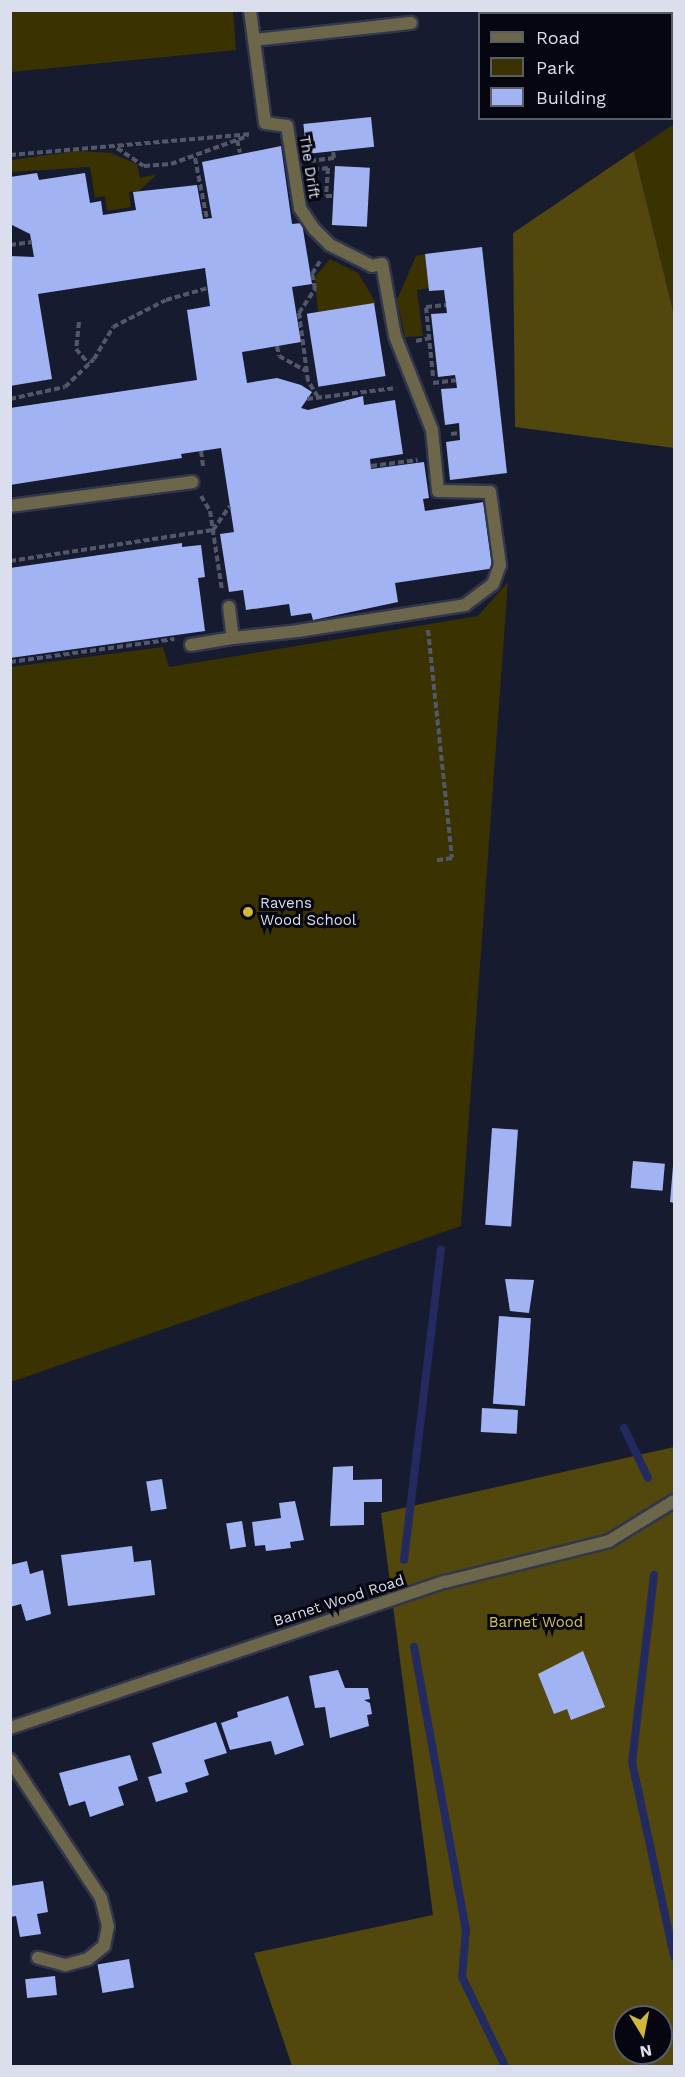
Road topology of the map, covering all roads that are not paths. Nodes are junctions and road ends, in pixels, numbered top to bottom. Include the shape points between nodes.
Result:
1 (250, 10) edge
2 (411, 23) dead end
3 (254, 40) junction
4 (192, 482) road end
5 (10, 506) edge
6 (229, 608) road end
7 (233, 638) junction
8 (191, 645) road end
9 (675, 1502) edge
10 (10, 1728) edge
11 (10, 1760) edge
12 (38, 1958) dead end

1 - 3 street, The Drift
2 - 3 street
3 - 7 street, The Drift via 265,123 287,126 300,208 330,245 372,266 382,264 395,336 432,430 438,491 490,492 500,565 483,594 465,604
4 - 5 street
6 - 7 street
7 - 8 street
9 - 10 street, Barnet Wood Road via 609,1541 434,1586
11 - 12 street via 101,1898 108,1926 104,1946 88,1959 65,1965

